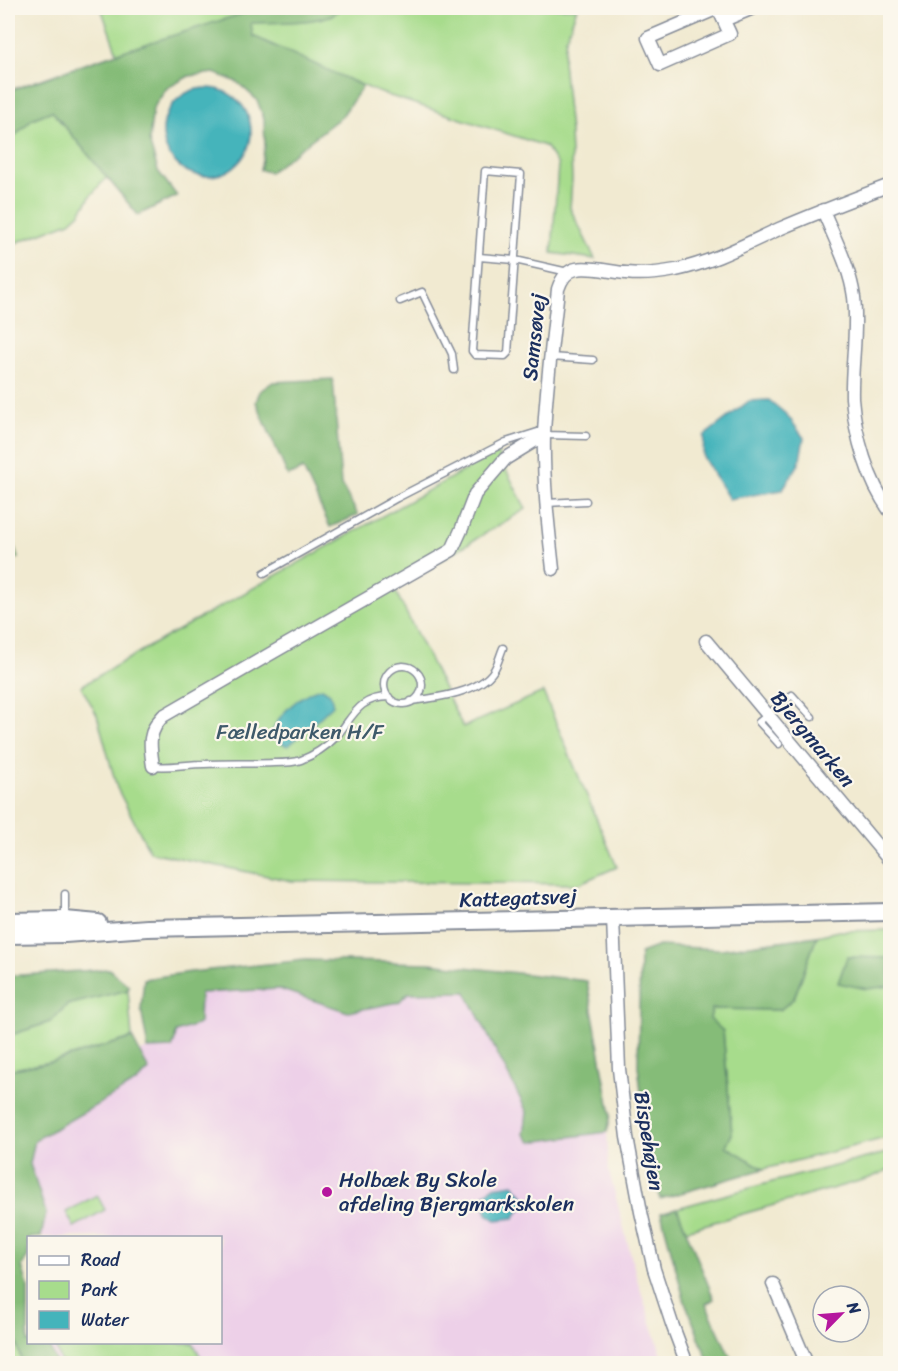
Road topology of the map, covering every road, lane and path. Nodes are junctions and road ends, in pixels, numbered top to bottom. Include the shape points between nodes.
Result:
1 (753, 8) edge
2 (723, 20) junction
3 (891, 185) edge
4 (823, 210) junction
5 (479, 256) junction
6 (515, 260) junction
7 (569, 272) junction
8 (400, 301) dead end
9 (550, 357) junction
10 (593, 360) dead end
11 (454, 370) dead end
12 (545, 433) junction
13 (586, 436) dead end
14 (586, 501) dead end
15 (546, 503) junction
16 (891, 511) edge
17 (553, 569) dead end
18 (264, 573) dead end
19 (706, 641) dead end
20 (503, 648) dead end
21 (389, 697) junction
22 (411, 702) junction
23 (768, 715) junction
24 (812, 717) dead end
25 (779, 744) dead end
26 (153, 766) joint
27 (891, 861) edge
28 (65, 894) dead end
29 (891, 912) edge
30 (613, 918) junction
31 (8, 921) edge
32 (65, 927) junction
33 (8, 935) edge
34 (773, 1284) dead end
35 (687, 1364) edge
36 (807, 1364) edge

1 - 2 street
2 - 2 street via 718,8 648,39 660,65 730,34
3 - 4 street, Samsøvej
4 - 7 street, Samsøvej via 709,261 676,270 629,274 585,268
4 - 16 street via 852,288 852,398 858,434 868,472
5 - 6 lane
5 - 6 lane via 485,171 521,174
5 - 6 lane via 472,351 475,356 508,353
6 - 7 lane
7 - 9 street, Samsøvej via 558,289
8 - 11 lane via 422,292 452,354
9 - 10 lane
9 - 12 street, Samsøvej
12 - 13 lane
12 - 15 street, Samsøvej
12 - 18 lane via 506,442
12 - 26 street via 505,459 475,494 452,550 163,716 151,736
14 - 15 lane
15 - 17 street, Samsøvej
19 - 23 street, Bjergmarken
20 - 22 lane via 494,669 480,682 452,695
21 - 22 lane via 399,703
21 - 22 lane via 384,685 388,673 405,666 416,672 421,682 419,694
21 - 26 lane via 373,699 357,708 328,744 300,760
23 - 24 lane via 792,695
23 - 25 lane via 759,722
23 - 27 street, Bjergmarken
28 - 32 lane
29 - 30 street, Kattegatsvej
30 - 32 street, Kattegatsvej
30 - 35 street, Bispehøjen via 619,1069 627,1137 654,1269
31 - 32 street, Kattegatsvej
32 - 33 street, Kattegatsvej
34 - 36 street

